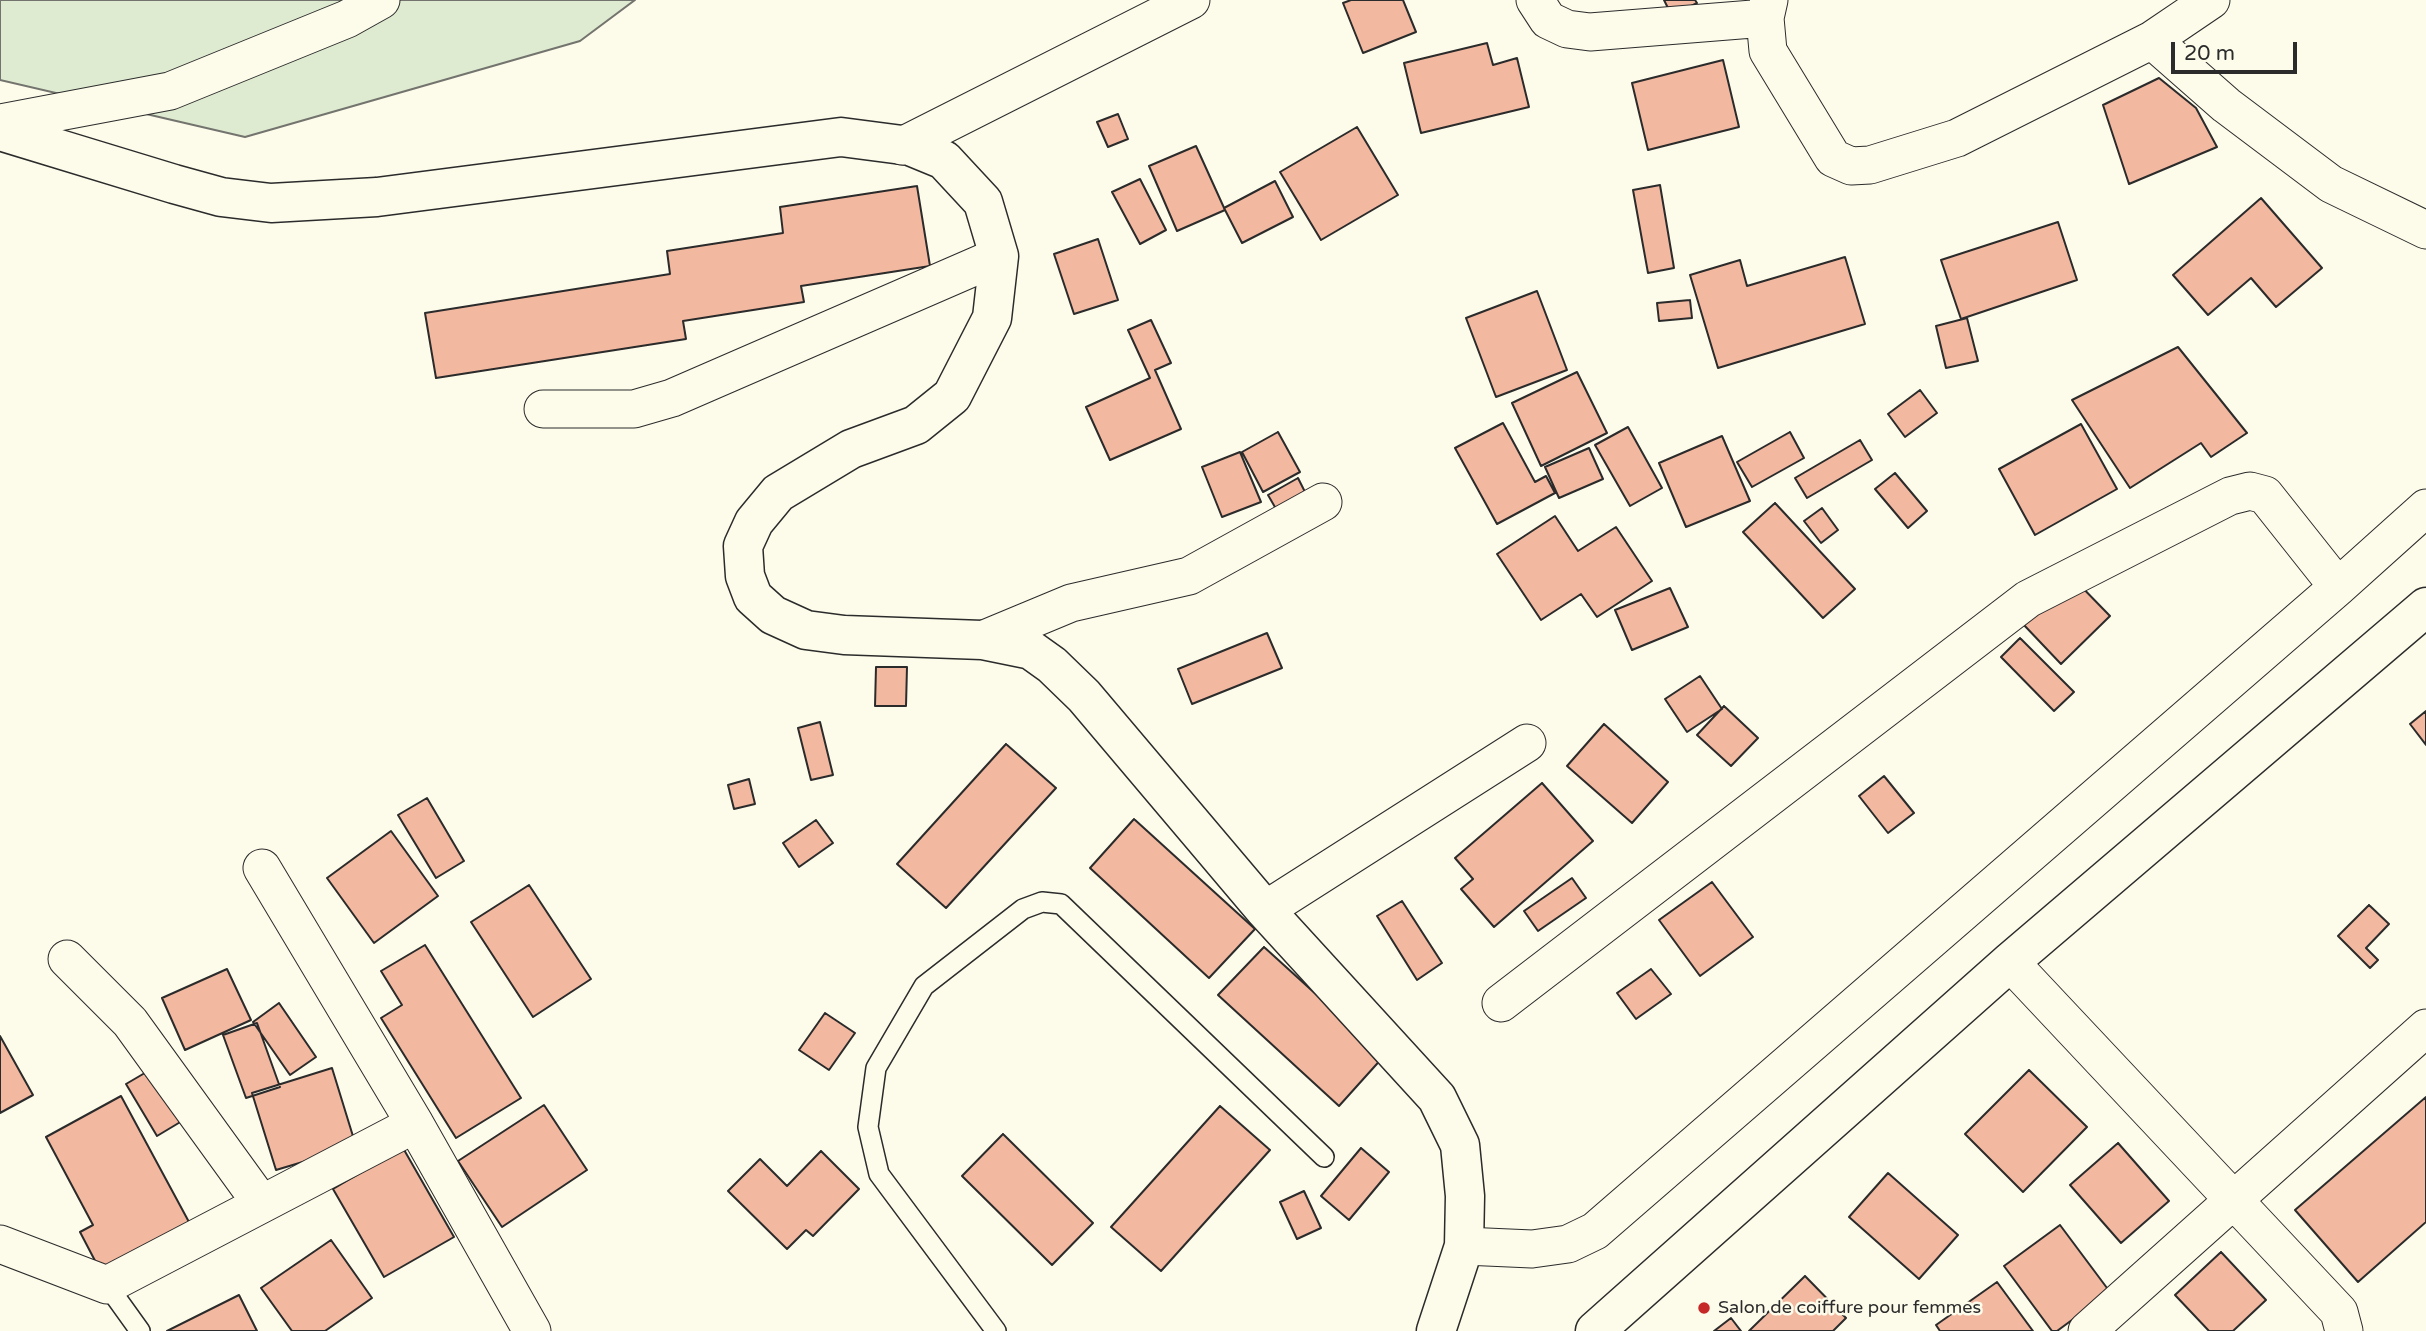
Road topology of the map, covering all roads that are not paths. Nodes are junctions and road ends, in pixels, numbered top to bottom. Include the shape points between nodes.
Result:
1 (381, 0) edge
2 (1191, 0) edge
3 (1535, 0) edge
4 (2211, 0) edge
5 (1767, 9) edge
6 (2152, 40) junction
7 (0, 122) edge
8 (0, 131) edge
9 (902, 146) junction
10 (2426, 230) edge
11 (999, 256) junction
12 (543, 409) dead end
13 (1323, 502) dead end
14 (2426, 508) edge
15 (2338, 587) junction
16 (2426, 607) edge
17 (982, 640) junction
18 (1527, 743) dead end
19 (262, 868) dead end
20 (1265, 911) junction
21 (67, 958) dead end
22 (2010, 962) junction
23 (1501, 1003) dead end
24 (2426, 1028) edge
25 (415, 1124) junction
26 (1324, 1157) dead end
27 (2234, 1200) junction
28 (261, 1203) junction
29 (0, 1244) edge
30 (1464, 1245) junction
31 (107, 1285) junction
32 (140, 1331) edge
33 (532, 1331) edge
34 (996, 1331) edge
35 (1436, 1331) edge
36 (1595, 1331) edge
37 (2087, 1331) edge
38 (2344, 1331) edge

1 - 7 street via 347,19 170,91
2 - 9 street
3 - 5 street via 1548,20 1590,32
4 - 6 street
5 - 6 street via 1768,51 1833,158 1851,166 1870,165 1957,138
6 - 10 street via 2226,105 2331,184
8 - 9 main road via 186,188 271,203 377,197 841,137
9 - 11 main road via 944,160 983,202
11 - 12 street via 672,398 634,409
11 - 17 main road via 992,318 952,396 916,425 851,449 778,493 754,522 743,546 745,576 753,597 773,615 806,630
13 - 17 street via 1189,576 1071,603
14 - 15 street
15 - 23 street via 2265,495 2250,491 2231,496 2028,599
15 - 30 street via 1595,1231 1568,1244 1532,1249
16 - 22 main road
17 - 20 main road via 1031,650 1052,665 1084,696
18 - 20 street
19 - 25 street
20 - 30 main road via 1437,1098 1460,1145
21 - 28 street via 130,1022
22 - 27 street
22 - 36 main road
24 - 27 street
25 - 28 street
25 - 33 street
26 - 34 lane via 1060,904 1042,902 1023,909 925,986 876,1068 868,1127 879,1174
27 - 37 street
27 - 38 street via 2339,1312
28 - 31 street
29 - 31 street
30 - 35 main road
31 - 32 lane

